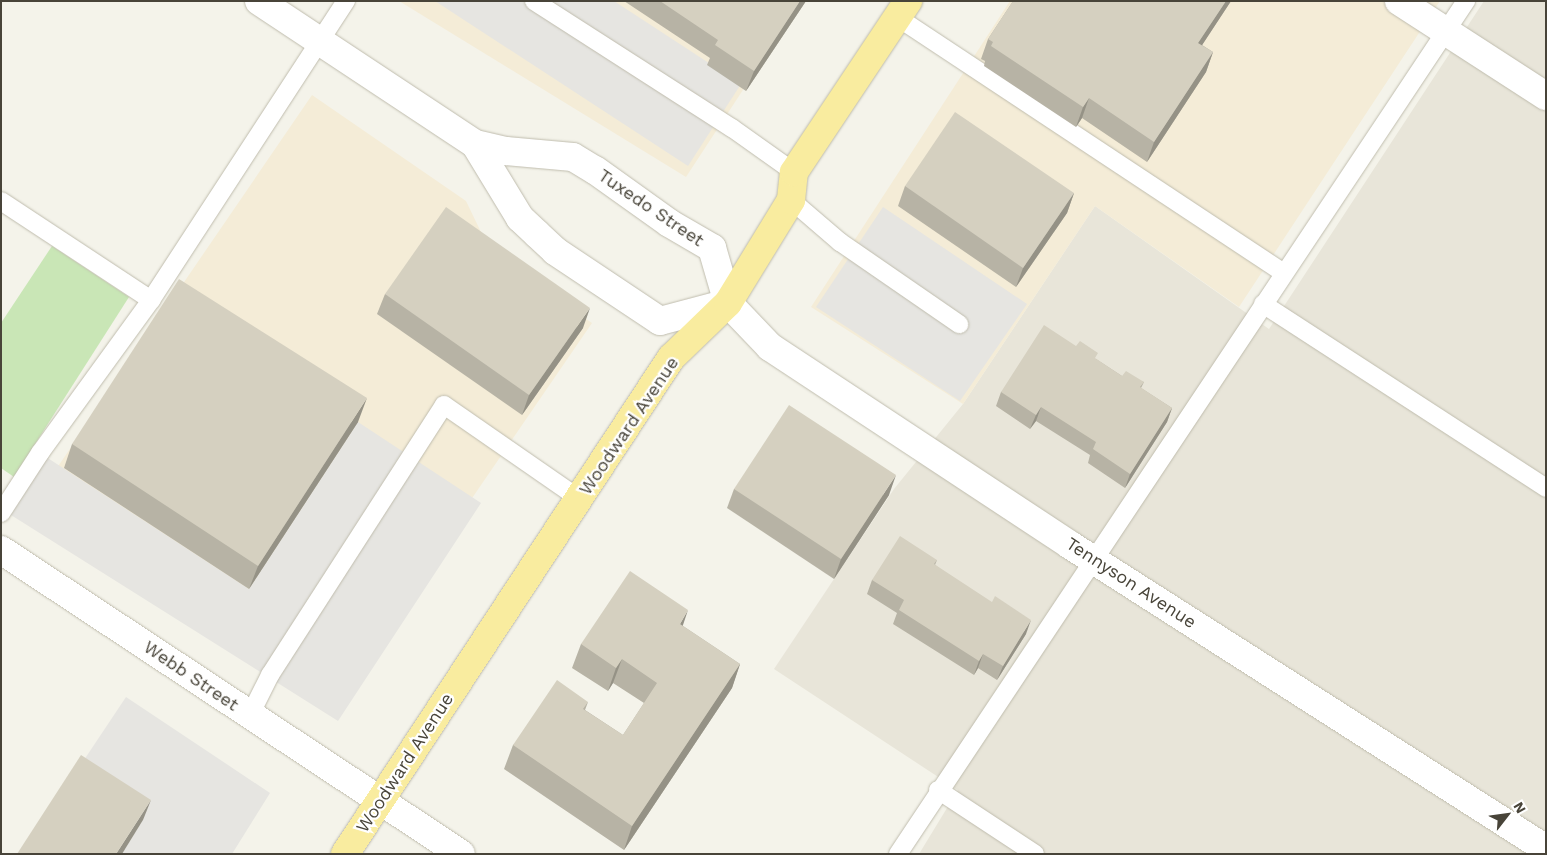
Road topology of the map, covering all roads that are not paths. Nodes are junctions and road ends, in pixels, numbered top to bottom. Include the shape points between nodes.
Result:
1 (259, 1) edge
2 (346, 1) edge
3 (534, 1) edge
4 (1399, 1) edge
5 (1466, 1) edge
6 (903, 9) edge
7 (1446, 32) junction
8 (319, 41) junction
9 (1546, 96) edge
10 (475, 144) junction
11 (794, 172) junction
12 (791, 200) junction
13 (1, 201) edge
14 (1284, 272) junction
15 (151, 300) junction
16 (728, 303) junction
17 (1263, 304) junction
18 (959, 324) dead end
19 (1546, 488) edge
20 (580, 499) junction
21 (1, 513) edge
22 (1, 550) edge
23 (1096, 560) junction
24 (250, 715) junction
25 (938, 790) junction
26 (380, 802) junction
27 (1546, 849) edge
28 (345, 854) edge
29 (461, 854) edge
30 (898, 854) edge
31 (1035, 854) edge

1 - 8 street, Tuxedo Street
2 - 8 lane
3 - 11 lane via 732,128
4 - 7 street
5 - 7 lane
6 - 11 main road, Woodward Avenue
6 - 14 lane
7 - 9 street
7 - 14 lane
8 - 10 street, Tuxedo Street
8 - 15 lane
10 - 16 street, Tuxedo Street via 506,151 573,157 595,170 669,223 712,248
10 - 16 street, Tuxedo Street via 520,218 531,229 555,251 660,321
11 - 12 main road, Woodward Avenue
12 - 16 main road, Woodward Avenue
12 - 18 lane via 840,242
13 - 15 lane
14 - 17 lane
15 - 21 lane via 40,453
16 - 20 main road, Woodward Avenue via 671,358
16 - 23 street, Tennyson Avenue via 770,347
17 - 19 lane
17 - 23 lane
20 - 24 lane via 444,405 270,675
20 - 26 main road, Woodward Avenue
22 - 24 street, Webb Street
23 - 25 lane
23 - 27 street, Tennyson Avenue
24 - 26 street, Webb Street
25 - 30 lane
25 - 31 lane
26 - 28 main road, Woodward Avenue
26 - 29 street, Webb Street

